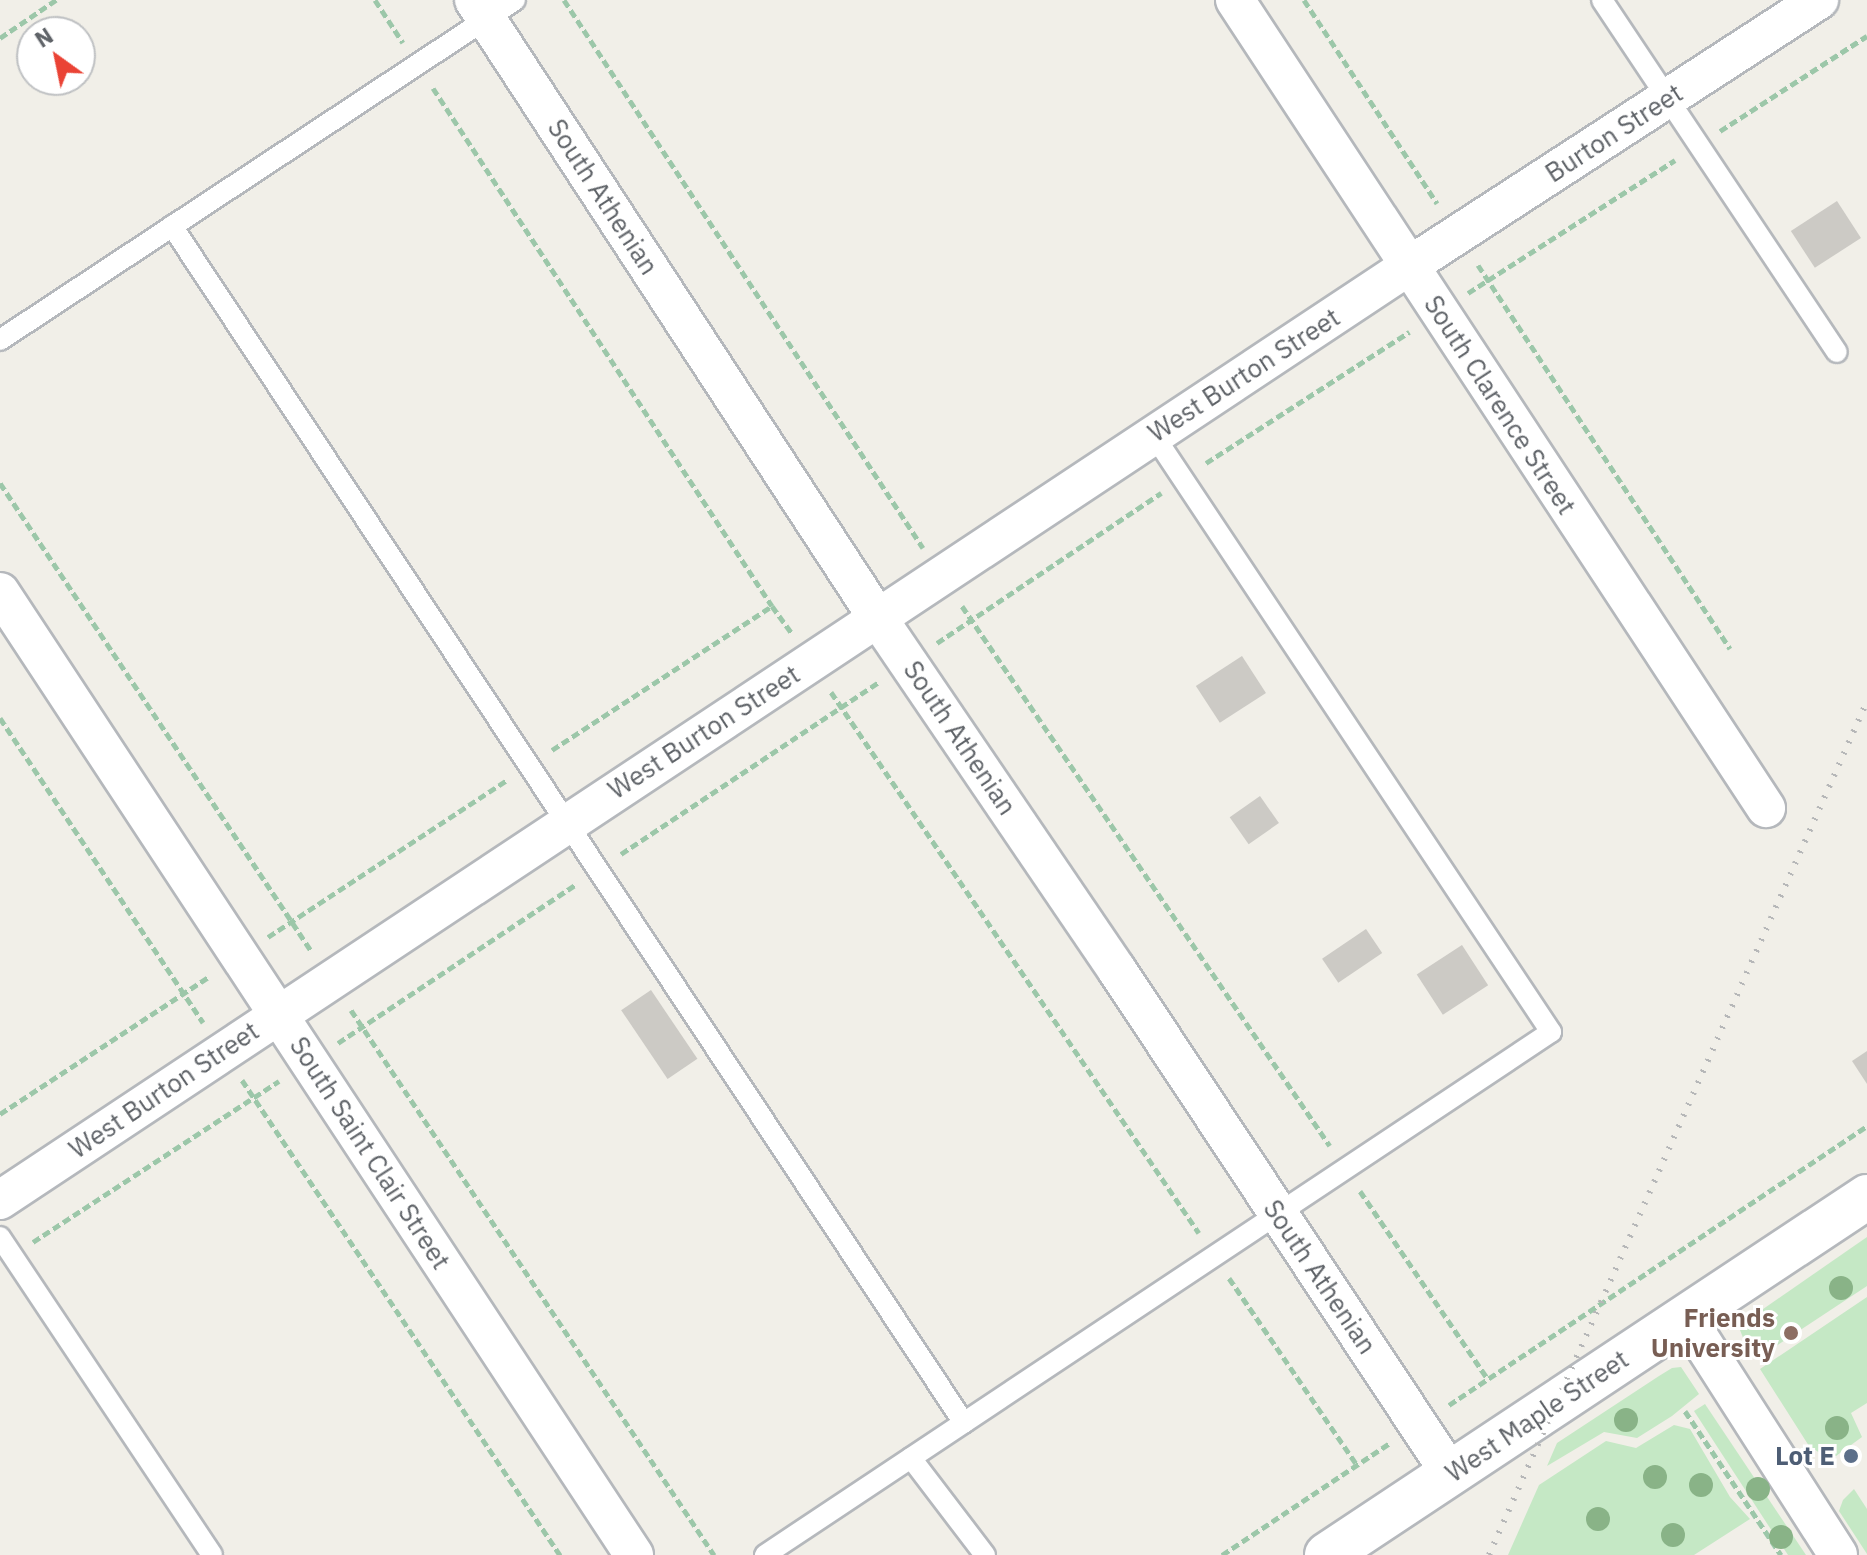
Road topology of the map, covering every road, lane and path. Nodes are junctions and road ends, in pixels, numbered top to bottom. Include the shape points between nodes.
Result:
1 (56, 0) edge
2 (375, 0) edge
3 (564, 0) edge
4 (1235, 0) edge
5 (1304, 0) edge
6 (1602, 0) edge
7 (1819, 0) edge
8 (492, 6) edge
9 (0, 38) edge
10 (417, 64) junction
11 (1667, 99) junction
12 (172, 226) junction
13 (1458, 234) junction
14 (1409, 266) junction
15 (0, 340) edge
16 (1837, 352) dead end
17 (1153, 434) junction
18 (0, 483) edge
19 (941, 575) junction
20 (0, 592) edge
21 (772, 606) junction
22 (877, 617) junction
23 (1730, 649) dead end
24 (810, 661) junction
25 (0, 718) edge
26 (528, 766) junction
27 (1766, 808) dead end
28 (565, 823) junction
29 (292, 922) junction
30 (240, 955) junction
31 (330, 978) junction
32 (184, 993) junction
33 (278, 1013) junction
34 (222, 1050) junction
35 (0, 1114) edge
36 (1867, 1126) edge
37 (1345, 1169) junction
38 (1867, 1197) edge
39 (0, 1200) edge
40 (1278, 1214) junction
41 (0, 1237) edge
42 (1215, 1256) junction
43 (1686, 1317) junction
44 (1488, 1379) junction
45 (1685, 1411) dead end
46 (964, 1423) junction
47 (1418, 1425) junction
48 (911, 1458) junction
49 (1357, 1465) junction
50 (1450, 1473) junction
51 (212, 1555) edge
52 (560, 1555) edge
53 (634, 1555) edge
54 (714, 1555) edge
55 (765, 1555) edge
56 (985, 1555) edge
57 (1222, 1555) edge
58 (1327, 1555) edge
59 (1781, 1555) edge
60 (1838, 1555) edge

1 - 9 path
2 - 10 path
3 - 19 path
4 - 14 street, South Clarence Street
5 - 13 path
6 - 11 lane
7 - 11 street, Burton Street
8 - 10 lane
8 - 22 street, South Athenian
10 - 12 lane
10 - 21 path
11 - 13 street, Burton Street
11 - 16 lane
12 - 15 lane
12 - 26 lane
13 - 14 street, Burton Street
13 - 23 path
14 - 17 street, West Burton Street
14 - 27 street, South Clarence Street
17 - 19 street, West Burton Street
17 - 37 lane via 1551,1032
18 - 29 path
19 - 22 street, West Burton Street
19 - 37 path
20 - 30 street, South Saint Clair Street
21 - 24 path
21 - 26 path
22 - 24 street, West Burton Street
22 - 40 street, South Athenian
24 - 28 street, West Burton Street
24 - 42 path
25 - 32 path
26 - 28 lane
26 - 29 path
28 - 31 street, West Burton Street
28 - 46 lane
29 - 30 path
29 - 31 path
30 - 32 path
30 - 33 street, South Saint Clair Street
31 - 33 street, West Burton Street
31 - 54 path
32 - 34 path
32 - 35 path
33 - 34 street, West Burton Street
33 - 53 street, South Saint Clair Street
34 - 39 street, West Burton Street
34 - 52 path
36 - 44 path
37 - 40 lane
37 - 44 path
38 - 43 street, West Maple Street
40 - 42 lane
40 - 47 street, South Athenian
41 - 51 lane
42 - 46 lane
42 - 49 path
43 - 50 street, West Maple Street
43 - 60 street
44 - 47 path
45 - 59 path
46 - 48 lane
47 - 49 path
47 - 50 street, South Athenian
48 - 55 lane
48 - 56 lane
49 - 57 path
50 - 58 street, West Maple Street

